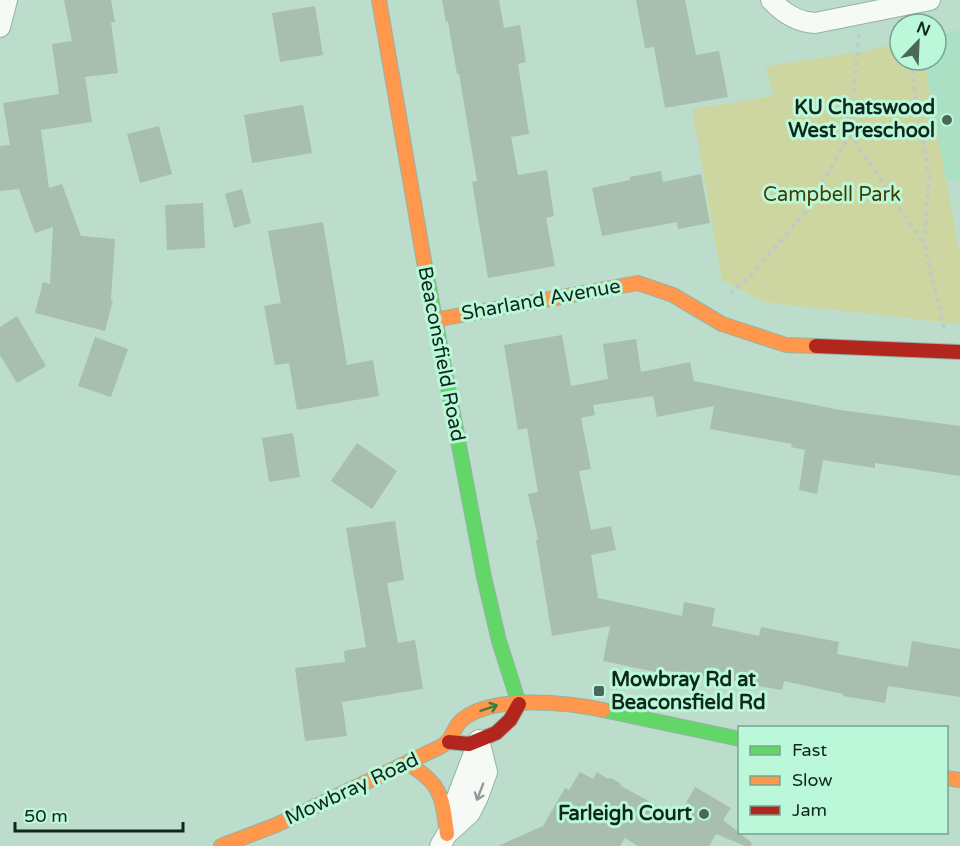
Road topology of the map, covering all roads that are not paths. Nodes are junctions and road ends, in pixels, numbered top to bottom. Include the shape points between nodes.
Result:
1 (7, 0) edge
2 (379, 0) edge
3 (771, 0) edge
4 (930, 0) edge
5 (0, 27) edge
6 (434, 320) junction
7 (955, 352) edge
8 (519, 704) junction
9 (738, 739) edge
10 (479, 740) junction
11 (448, 742) junction
12 (407, 762) junction
13 (444, 840) edge
14 (221, 846) edge

1 - 5 street
2 - 6 street, Beaconsfield Road
3 - 4 street via 778,8 806,22
6 - 7 street, Sharland Avenue via 638,283 672,295 722,324 786,345
6 - 8 street, Beaconsfield Road via 489,603
8 - 9 street, Mowbray Road via 598,709
8 - 10 street, Mowbray Road via 496,734
11 -> 8 street, Mowbray Road via 461,720 487,707
10 - 11 street, Mowbray Road via 469,744
10 - 13 street via 487,772 470,813
11 - 12 street, Mowbray Road
12 - 13 street via 435,783 442,797
12 - 14 street, Mowbray Road via 276,825

